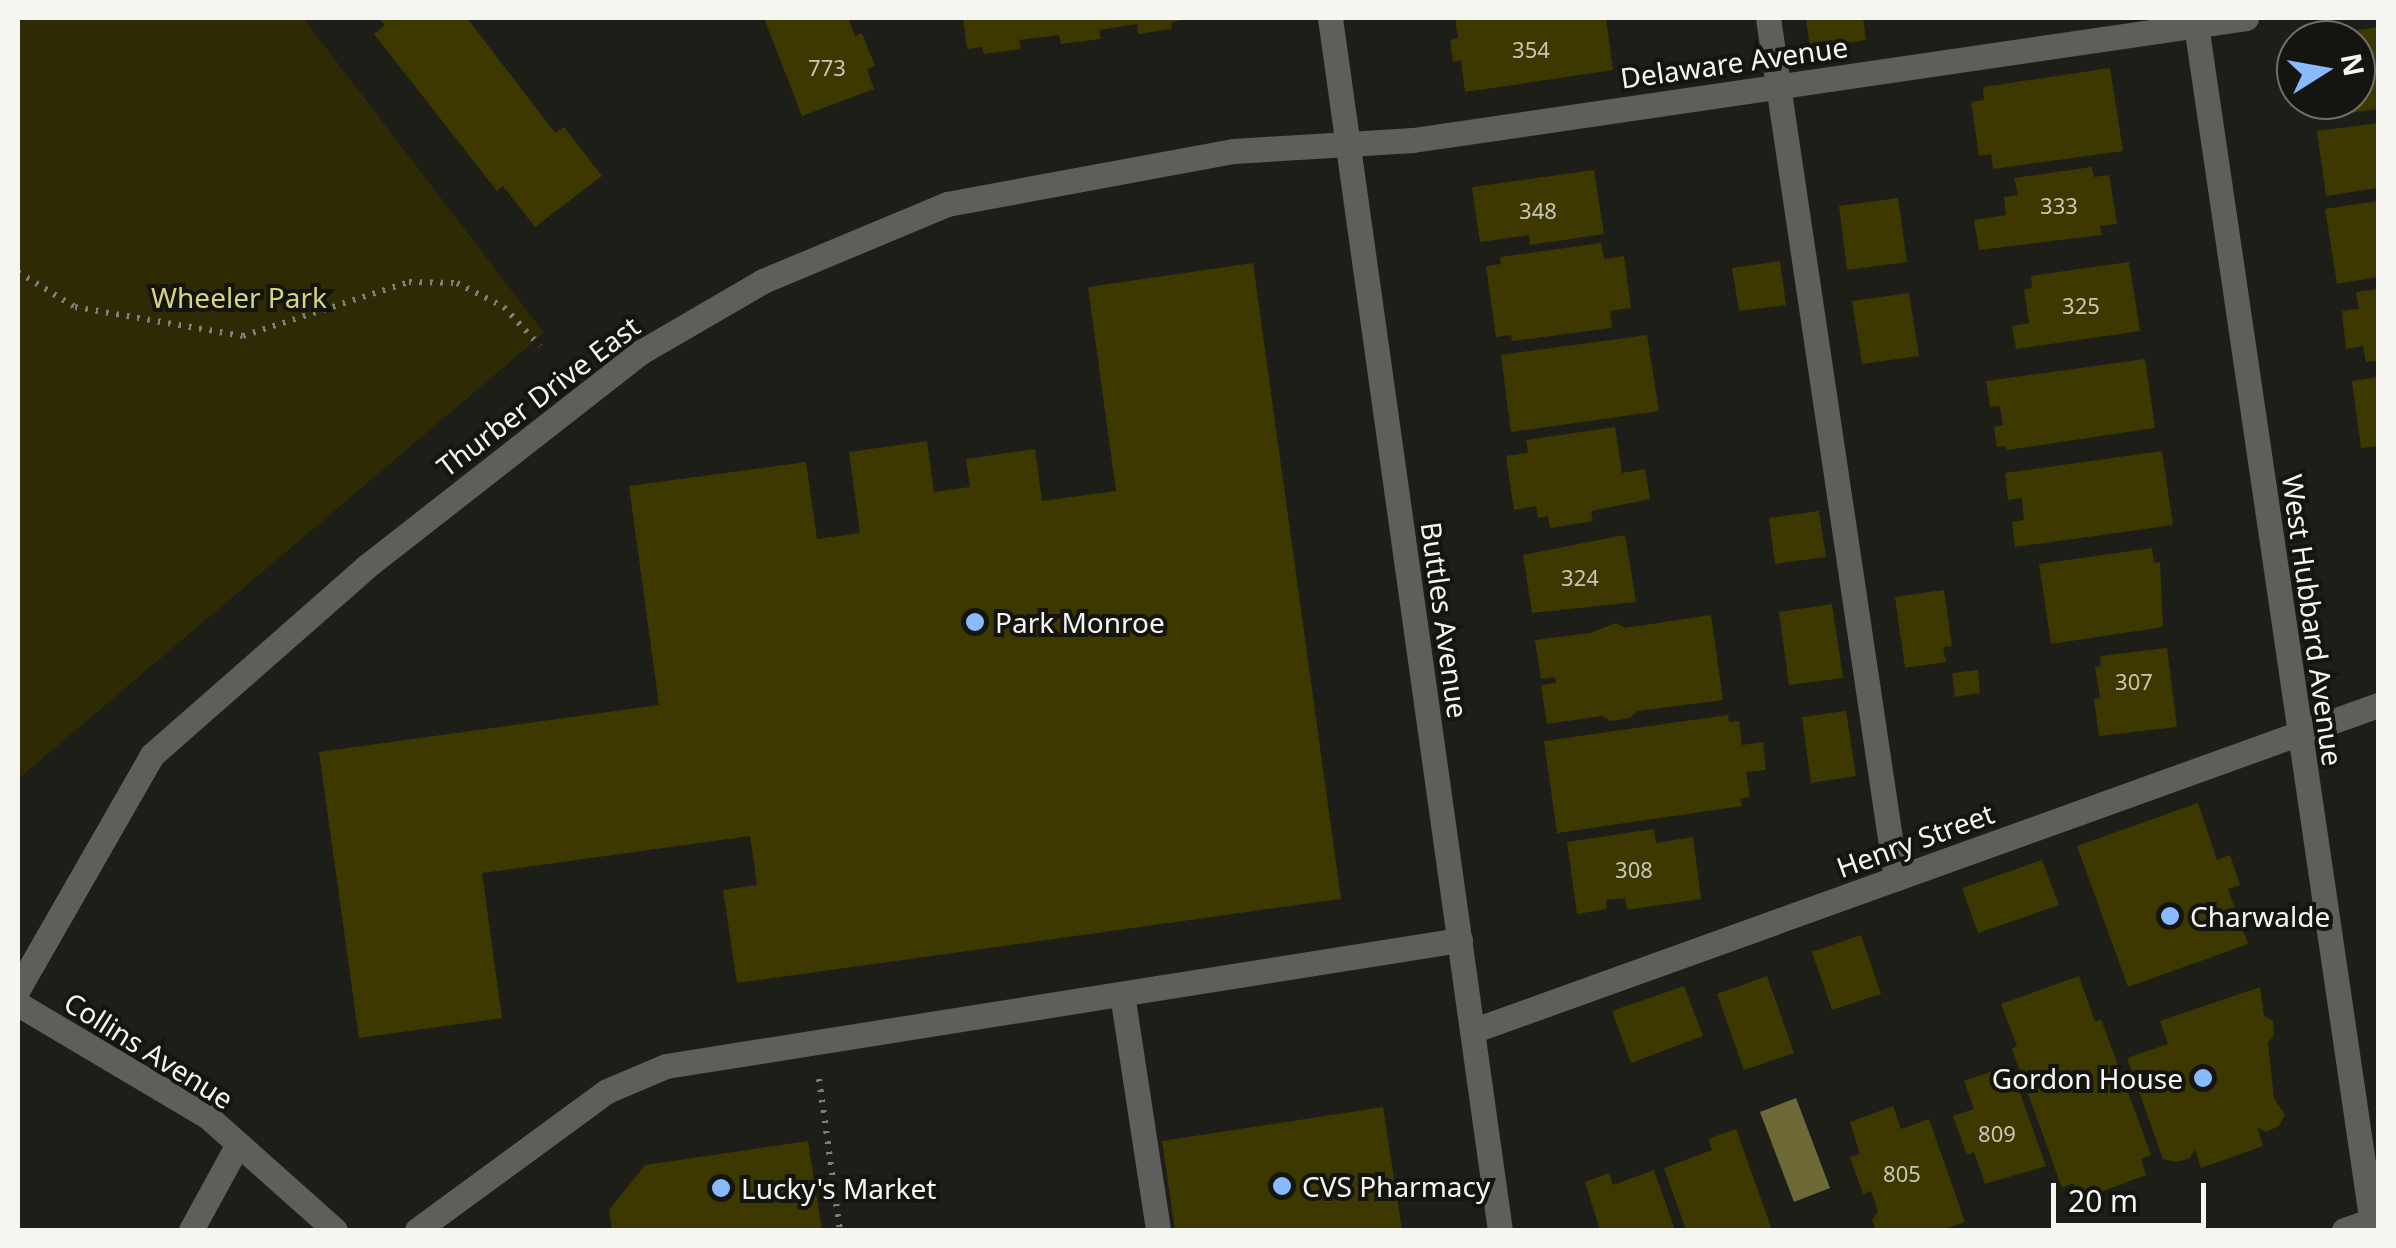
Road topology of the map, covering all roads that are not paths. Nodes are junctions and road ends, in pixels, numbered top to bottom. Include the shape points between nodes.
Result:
1 (1330, 18) edge
2 (1768, 18) edge
3 (2246, 18) edge
4 (2196, 21) edge
5 (1778, 86) junction
6 (1348, 144) junction
7 (2378, 706) edge
8 (2300, 734) junction
9 (1896, 879) junction
10 (1460, 940) junction
11 (18, 989) edge
12 (1122, 994) junction
13 (18, 1004) edge
14 (1472, 1031) junction
15 (238, 1144) junction
16 (2374, 1223) edge
17 (191, 1230) edge
18 (335, 1230) edge
19 (418, 1230) edge
20 (1158, 1230) edge
21 (1500, 1230) edge
22 (2344, 1230) edge

1 - 6 street, Buttles Avenue
2 - 5 street
3 - 4 street, Delaware Avenue
4 - 5 street, Delaware Avenue
4 - 8 street, West Hubbard Avenue
5 - 6 street, Delaware Avenue
5 - 9 street
6 - 10 street, Buttles Avenue
6 - 11 street, Thurber Drive East via 1234,150 947,204 764,281 642,352 367,566 152,755
7 - 8 street, Henry Street
8 - 9 street, Henry Street
8 - 16 street, West Hubbard Avenue
9 - 14 street, Henry Street
10 - 12 street
10 - 14 street, Buttles Avenue
12 - 19 street via 666,1066 607,1091
12 - 20 street
13 - 15 street, Collins Avenue via 207,1116
14 - 21 street, Buttles Avenue
15 - 17 street
15 - 18 street, Collins Avenue
16 - 22 street

